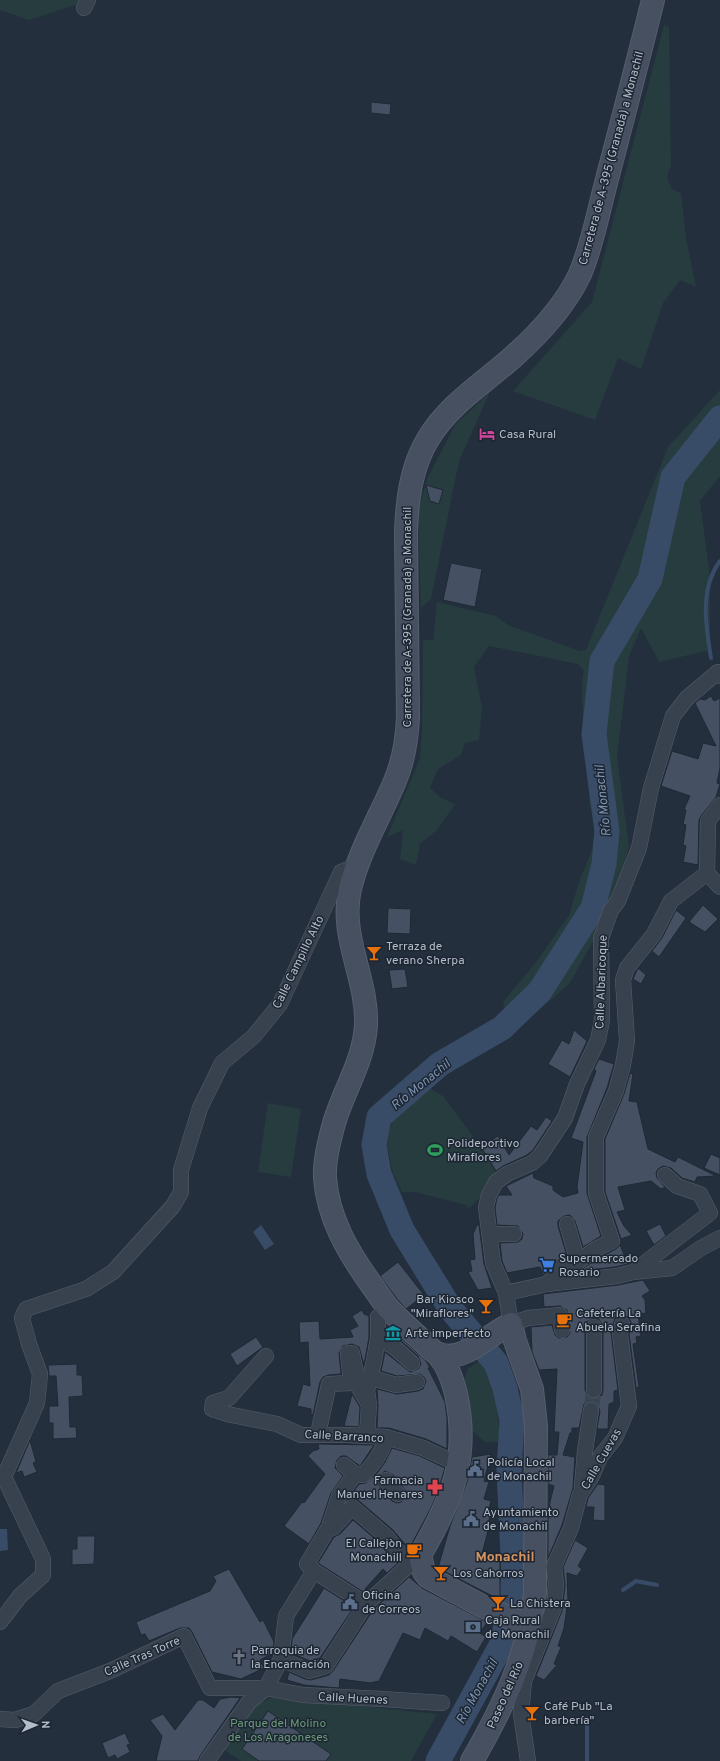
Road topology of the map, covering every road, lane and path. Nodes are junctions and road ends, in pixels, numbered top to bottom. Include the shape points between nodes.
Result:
1 (653, 0) edge
2 (719, 674) edge
3 (720, 805) edge
4 (356, 866) junction
5 (707, 873) junction
6 (720, 887) edge
7 (665, 1175) dead end
8 (715, 1212) edge
9 (567, 1224) dead end
10 (490, 1234) junction
11 (514, 1234) dead end
12 (720, 1238) edge
13 (578, 1262) junction
14 (633, 1272) junction
15 (547, 1284) junction
16 (506, 1293) junction
17 (388, 1308) junction
18 (511, 1324) junction
19 (622, 1324) dead end
20 (594, 1327) dead end
21 (562, 1330) dead end
22 (378, 1338) junction
23 (469, 1351) junction
24 (439, 1354) junction
25 (266, 1356) dead end
26 (412, 1363) dead end
27 (369, 1378) junction
28 (452, 1378) junction
29 (416, 1382) dead end
30 (594, 1390) tunnel mouth
31 (369, 1405) junction
32 (591, 1410) tunnel mouth
33 (318, 1434) junction
34 (367, 1435) junction
35 (386, 1437) junction
36 (458, 1464) junction
37 (386, 1480) dead end
38 (398, 1494) dead end
39 (580, 1494) junction
40 (329, 1527) junction
41 (412, 1561) junction
42 (314, 1571) junction
43 (366, 1604) junction
44 (515, 1620) junction
45 (0, 1622) edge
46 (281, 1659) junction
47 (519, 1679) junction
48 (266, 1688) junction
49 (442, 1703) dead end
50 (0, 1719) edge
51 (207, 1761) edge
52 (472, 1761) edge
53 (528, 1761) edge

1 - 4 street, Carretera de A-395 (Granada) a Monachil via 580,273 556,312 540,331 439,422 428,439 411,480 407,505 407,740 396,780
2 - 10 street, Calle Albaricoque via 687,698 673,716 651,788 639,848 601,938 602,1020 598,1040 577,1084 565,1118 540,1156 496,1182 486,1207
3 - 5 street via 708,821
4 - 17 street, Carretera de A-395 (Granada) a Monachil via 347,913 349,936 364,1000 364,1044 335,1120 325,1176 332,1214 342,1238 356,1263
4 - 45 street, Calle Campillo Alto via 342,872 280,1004 254,1036 222,1063 200,1108 181,1170 181,1192 173,1206 113,1272 86,1289 26,1309 22,1318 40,1374 37,1403 4,1477 43,1559 43,1575 20,1596
5 - 6 street
5 - 13 street via 671,901 654,934 627,968 623,980 627,1041 623,1065 616,1091 596,1137 596,1192 612,1241
7 - 8 street via 678,1186 700,1194
8 - 14 street
9 - 13 street
10 - 11 street
10 - 16 street, Calle Albaricoque via 493,1263
12 - 14 street via 672,1268
13 - 15 street via 562,1268
14 - 15 street
15 - 16 street
16 - 18 street, Calle Albaricoque
17 - 22 street via 378,1317
17 - 24 street, Carretera de A-395 (Granada) a Monachil
18 - 21 street via 528,1318 560,1315
18 - 23 street
18 - 44 street, Paseo del Río via 532,1389 536,1426 535,1593
19 - 39 street, Calle Cuevas via 620,1334 629,1406 616,1438 600,1457 591,1478
20 - 30 street
22 - 26 street via 394,1347
22 - 27 street
23 - 24 street via 451,1357
23 - 28 street
24 - 28 street
25 - 33 street, Calle Barranco via 228,1398 213,1403 212,1409 277,1424 301,1435
27 - 29 street via 396,1385
27 - 31 street
28 - 36 street via 462,1427
31 - 33 street via 358,1388 352,1353 348,1354 351,1383 329,1384
31 - 34 street
32 - 39 street
33 - 34 street, Calle Barranco
34 - 35 street, Calle Barranco
35 - 36 street, Calle Barranco via 423,1448
35 - 40 street via 384,1448 363,1475 350,1470
36 - 41 street via 448,1503
37 - 38 street
39 - 47 street, Calle Cuevas via 571,1528 554,1566 554,1608
40 - 41 street via 333,1528 352,1507
40 - 42 street via 306,1564
41 - 43 street
41 - 44 street via 428,1577
42 - 43 street
42 - 46 street via 286,1616
43 - 46 street via 326,1666 309,1671
44 - 47 street, Paseo del Río via 524,1652
46 - 48 street
47 - 52 street, Paseo del Río
47 - 53 street, Calle Cuevas
48 - 49 street, Calle Huenes via 303,1695
48 - 50 street, Calle Tras Torre via 210,1688 184,1636 110,1671 58,1691 34,1714 15,1720
48 - 51 street via 249,1702

